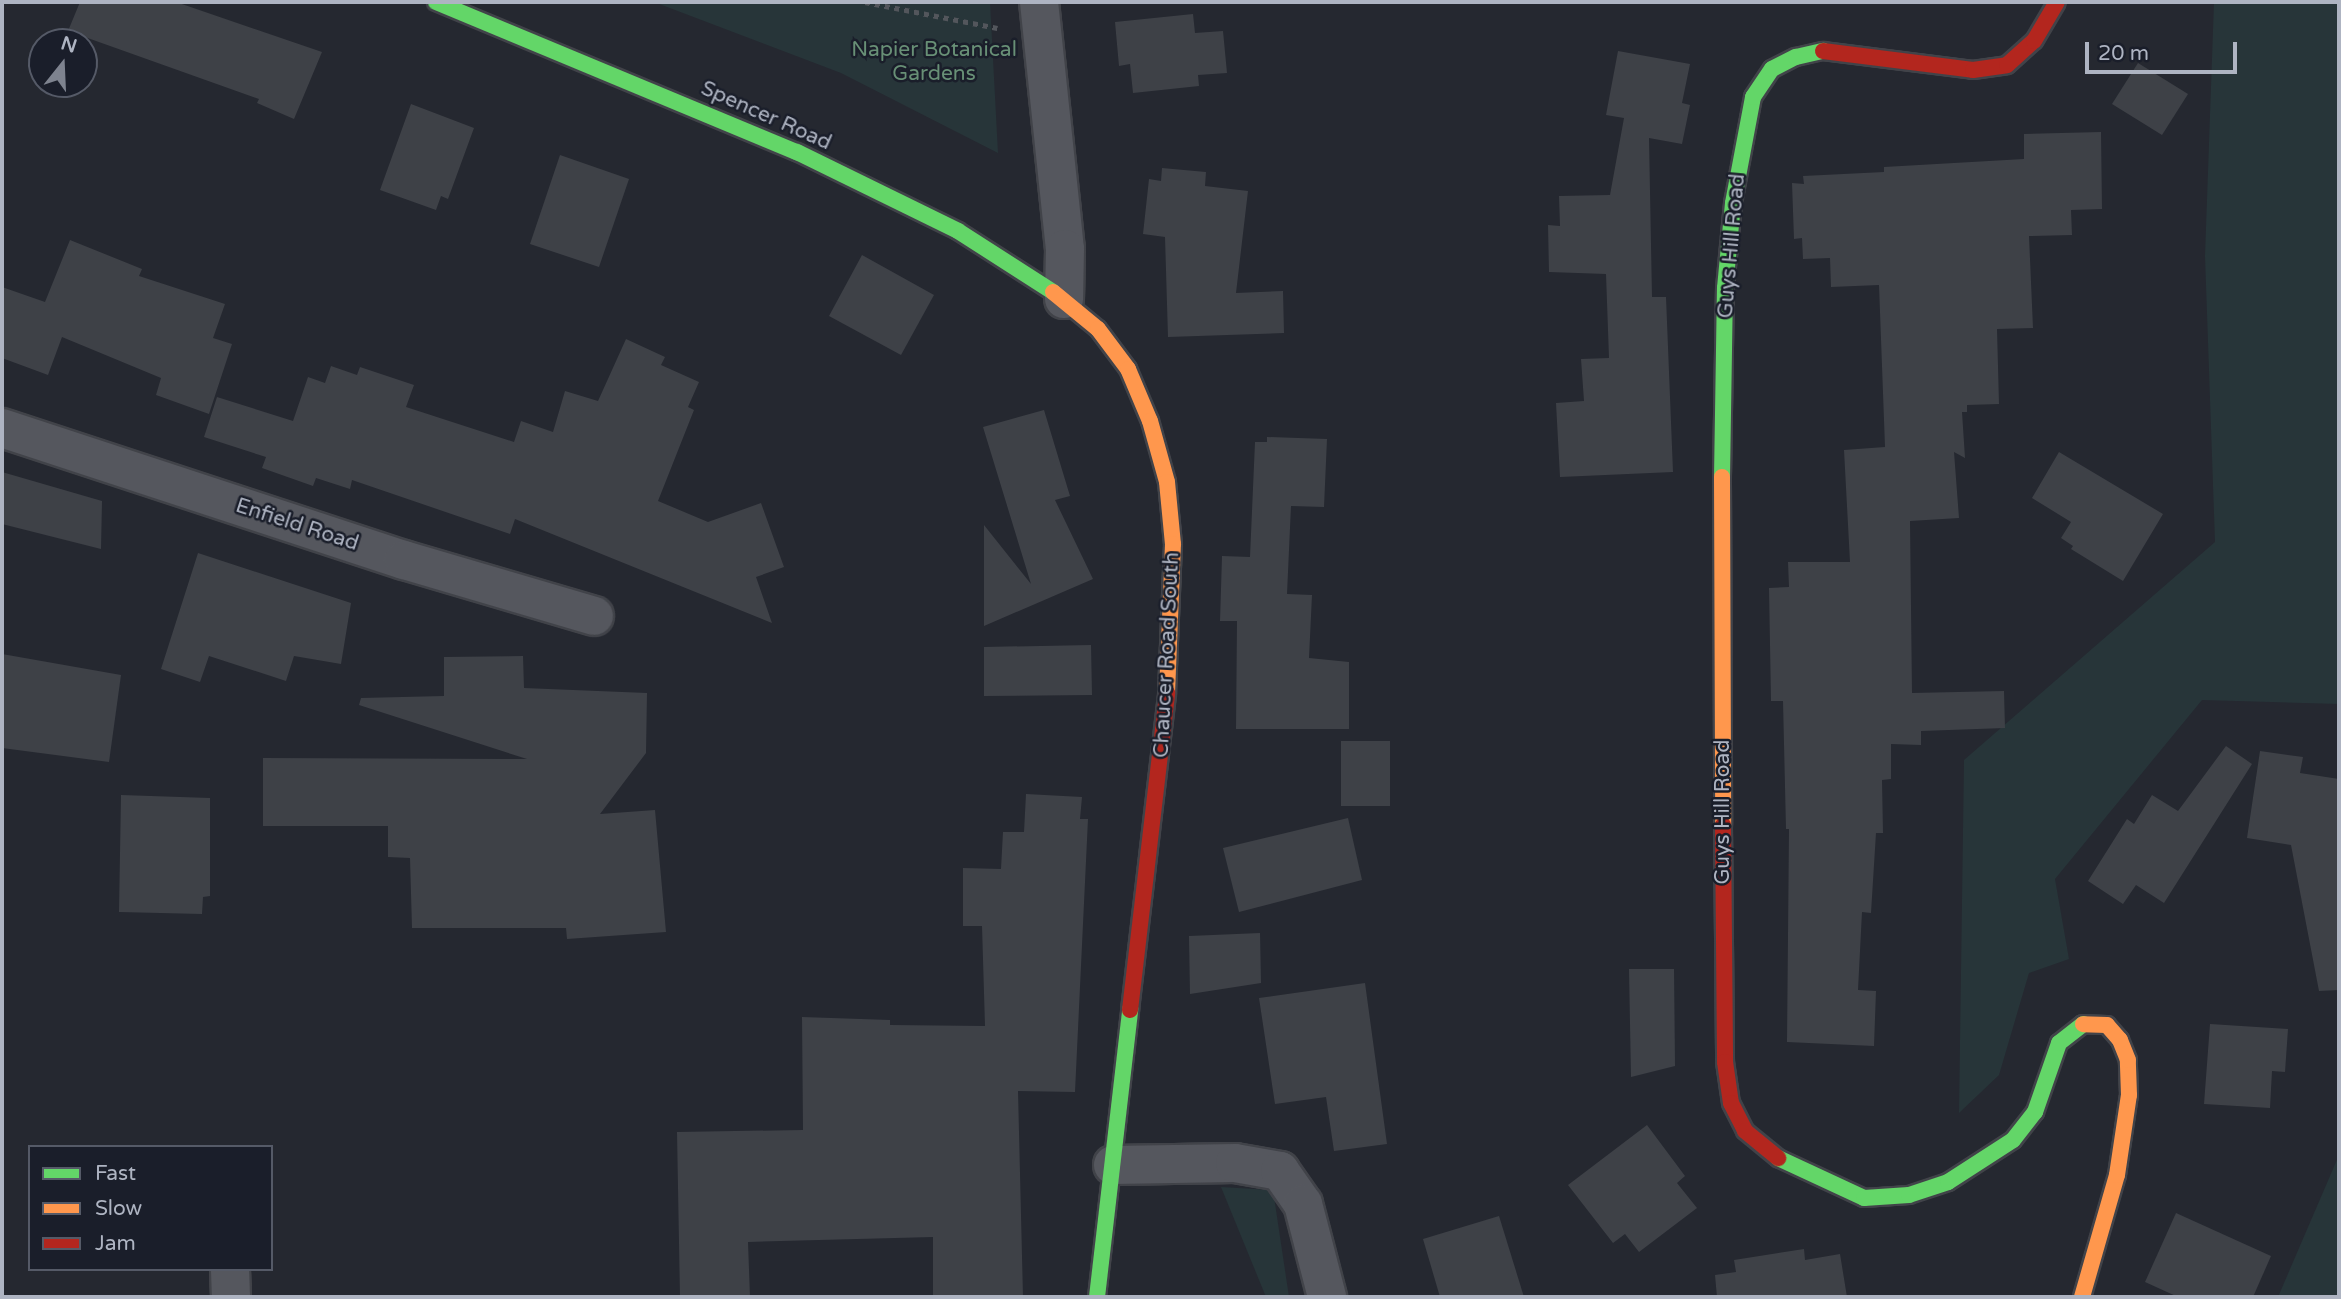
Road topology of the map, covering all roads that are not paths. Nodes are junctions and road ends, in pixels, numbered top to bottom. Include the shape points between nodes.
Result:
1 (436, 2) edge
2 (2057, 2) edge
3 (1039, 19) edge
4 (1064, 299) junction
5 (2, 428) edge
6 (594, 616) dead end
7 (1113, 1165) junction
8 (230, 1271) edge
9 (231, 1297) edge
10 (1097, 1297) edge
11 (1327, 1297) edge
12 (2082, 1297) edge

1 - 4 street, Spencer Road via 709,113 870,187 958,231
2 - 12 street, Guys Hill Road via 2034,41 2007,65 1973,70 1830,50 1796,57 1772,69 1753,97 1733,204 1725,288 1721,542 1725,1062 1731,1103 1745,1130 1764,1149 1793,1168 1864,1198 1909,1195 1948,1182 2013,1140 2035,1112 2059,1043 2082,1024 2107,1025 2128,1060 2129,1095 2116,1175
3 - 4 street via 1065,249
4 - 7 street, Chaucer Road South via 1098,329 1128,369 1150,421 1167,482 1173,544 1170,670
5 - 6 street, Enfield Road via 404,560
7 - 10 street, Chaucer Road South
7 - 11 street via 1236,1163 1280,1171 1303,1204
8 - 9 street

